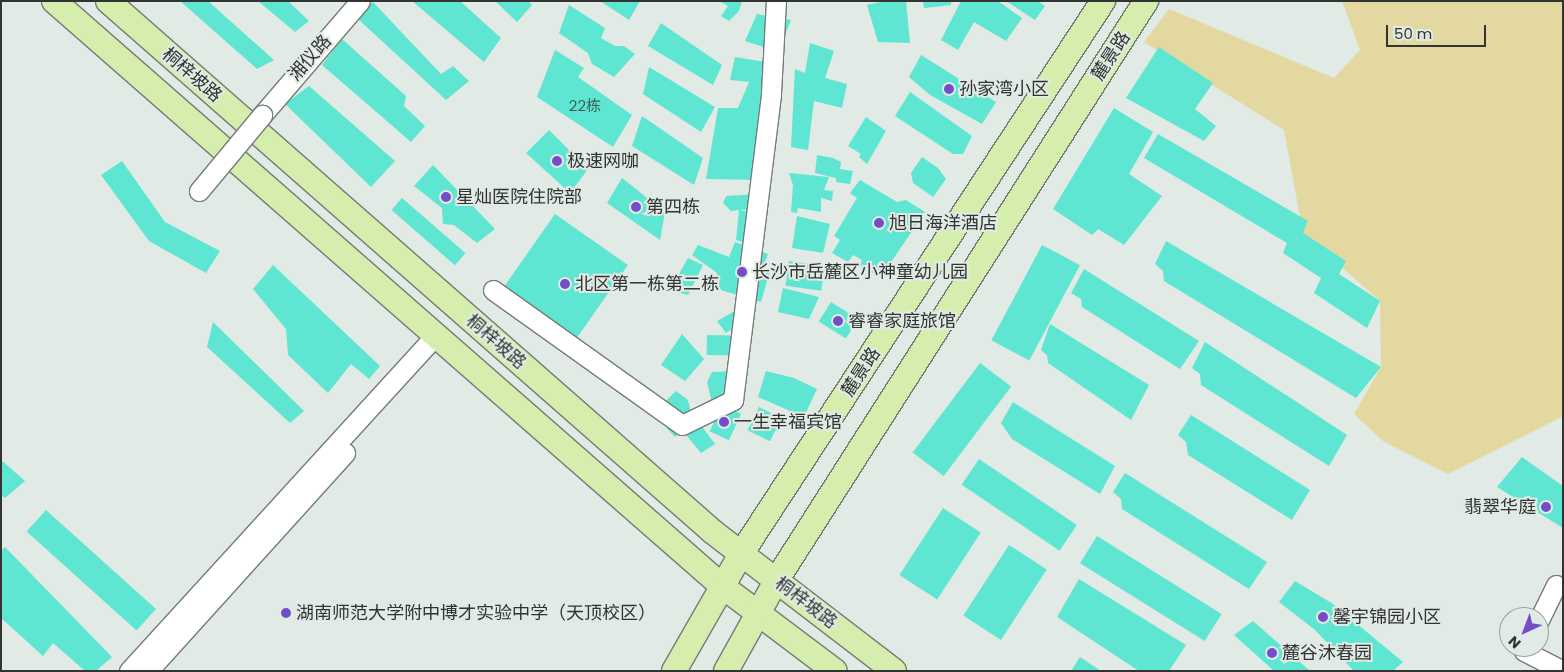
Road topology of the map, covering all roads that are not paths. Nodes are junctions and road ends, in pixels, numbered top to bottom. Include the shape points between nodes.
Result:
1 (54, 1) edge
2 (108, 1) edge
3 (360, 1) edge
4 (776, 1) edge
5 (1103, 1) edge
6 (1146, 1) edge
7 (199, 191) dead end
8 (493, 290) dead end
9 (441, 339) junction
10 (741, 554) junction
11 (776, 581) junction
12 (1561, 582) edge
13 (722, 586) junction
14 (1547, 607) edge
15 (760, 614) junction
16 (1537, 657) edge
17 (129, 671) edge
18 (148, 671) edge
19 (674, 671) edge
20 (726, 671) edge
21 (835, 671) edge
22 (894, 671) edge
23 (1563, 671) edge

1 - 9 main road, 桐梓坡路
2 - 10 main road, 桐梓坡路
3 - 7 street, 湘仪路, bridge
4 - 8 street via 771,93 733,400 682,425
5 - 10 main road, 麓景路
6 - 11 main road, 麓景路
9 - 13 main road, 桐梓坡路
9 - 17 street
9 - 18 street
10 - 11 main road, 桐梓坡路
10 - 13 main road, 麓景路
11 - 15 main road, 麓景路
11 - 22 main road, 桐梓坡路
12 - 14 street
13 - 15 main road, 桐梓坡路
13 - 19 main road, 麓景路
15 - 20 main road, 麓景路
15 - 21 main road, 桐梓坡路
16 - 23 street

